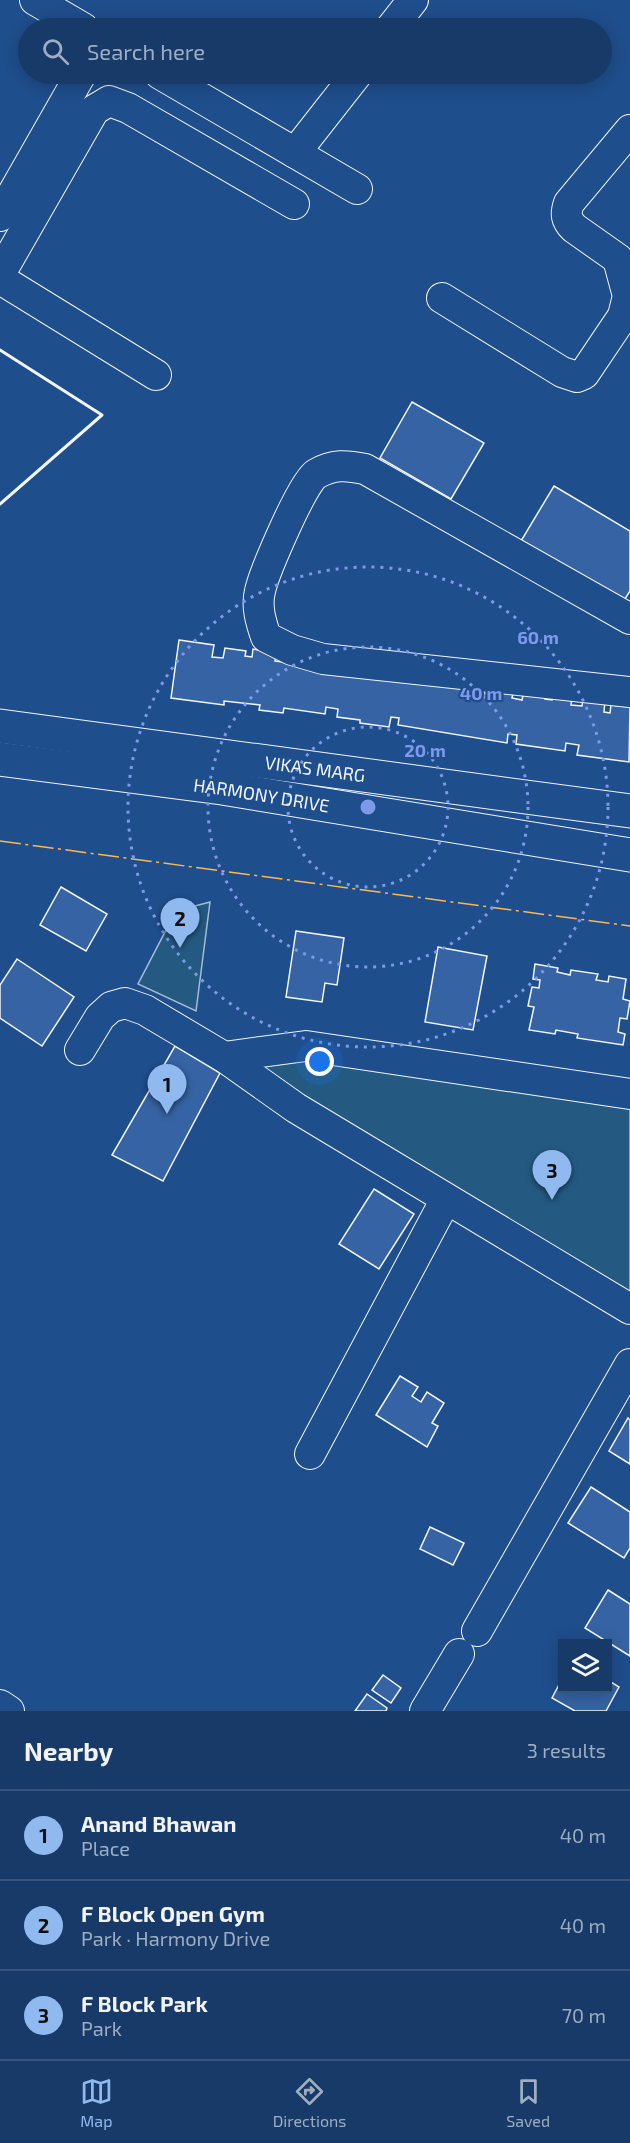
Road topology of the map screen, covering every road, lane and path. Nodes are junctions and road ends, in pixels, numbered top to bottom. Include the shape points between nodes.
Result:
1 (35, 0) edge
2 (413, 0) edge
3 (66, 18) edge
4 (399, 18) edge
5 (75, 84) edge
6 (177, 84) edge
7 (349, 84) edge
8 (630, 130) edge
9 (296, 153) junction
10 (357, 189) dead end
11 (294, 204) dead end
12 (0, 216) edge
13 (0, 274) edge
14 (0, 279) edge
15 (442, 298) dead end
16 (156, 375) dead end
17 (630, 619) edge
18 (630, 692) edge
19 (0, 726) edge
20 (0, 759) edge
21 (630, 811) edge
22 (630, 855) edge
23 (80, 1050) dead end
24 (224, 1057) junction
25 (630, 1094) edge
26 (446, 1199) junction
27 (630, 1309) edge
28 (630, 1364) edge
29 (309, 1454) dead end
30 (477, 1630) dead end
31 (459, 1654) dead end
32 (0, 1706) edge
33 (9, 1711) edge
34 (425, 1711) edge

1 - 3 street
2 - 4 street
5 - 12 street
6 - 9 street
7 - 9 street
8 - 15 street via 566,211 574,228 618,259 628,296 623,316 584,374 569,376
9 - 10 street
11 - 13 street via 128,108 109,101 94,110
14 - 16 street
17 - 18 street via 365,469 339,464 313,475 301,494 260,591 259,614 266,637 323,659
19 - 21 main road, VIKAS MARG
20 - 22 main road, HARMONY DRIVE via 222,788
23 - 24 street via 100,1017 111,1007 125,1003 145,1010
24 - 25 street via 306,1046
24 - 26 street via 296,1108
26 - 27 street
26 - 29 street
28 - 30 street
31 - 34 street
32 - 33 street

